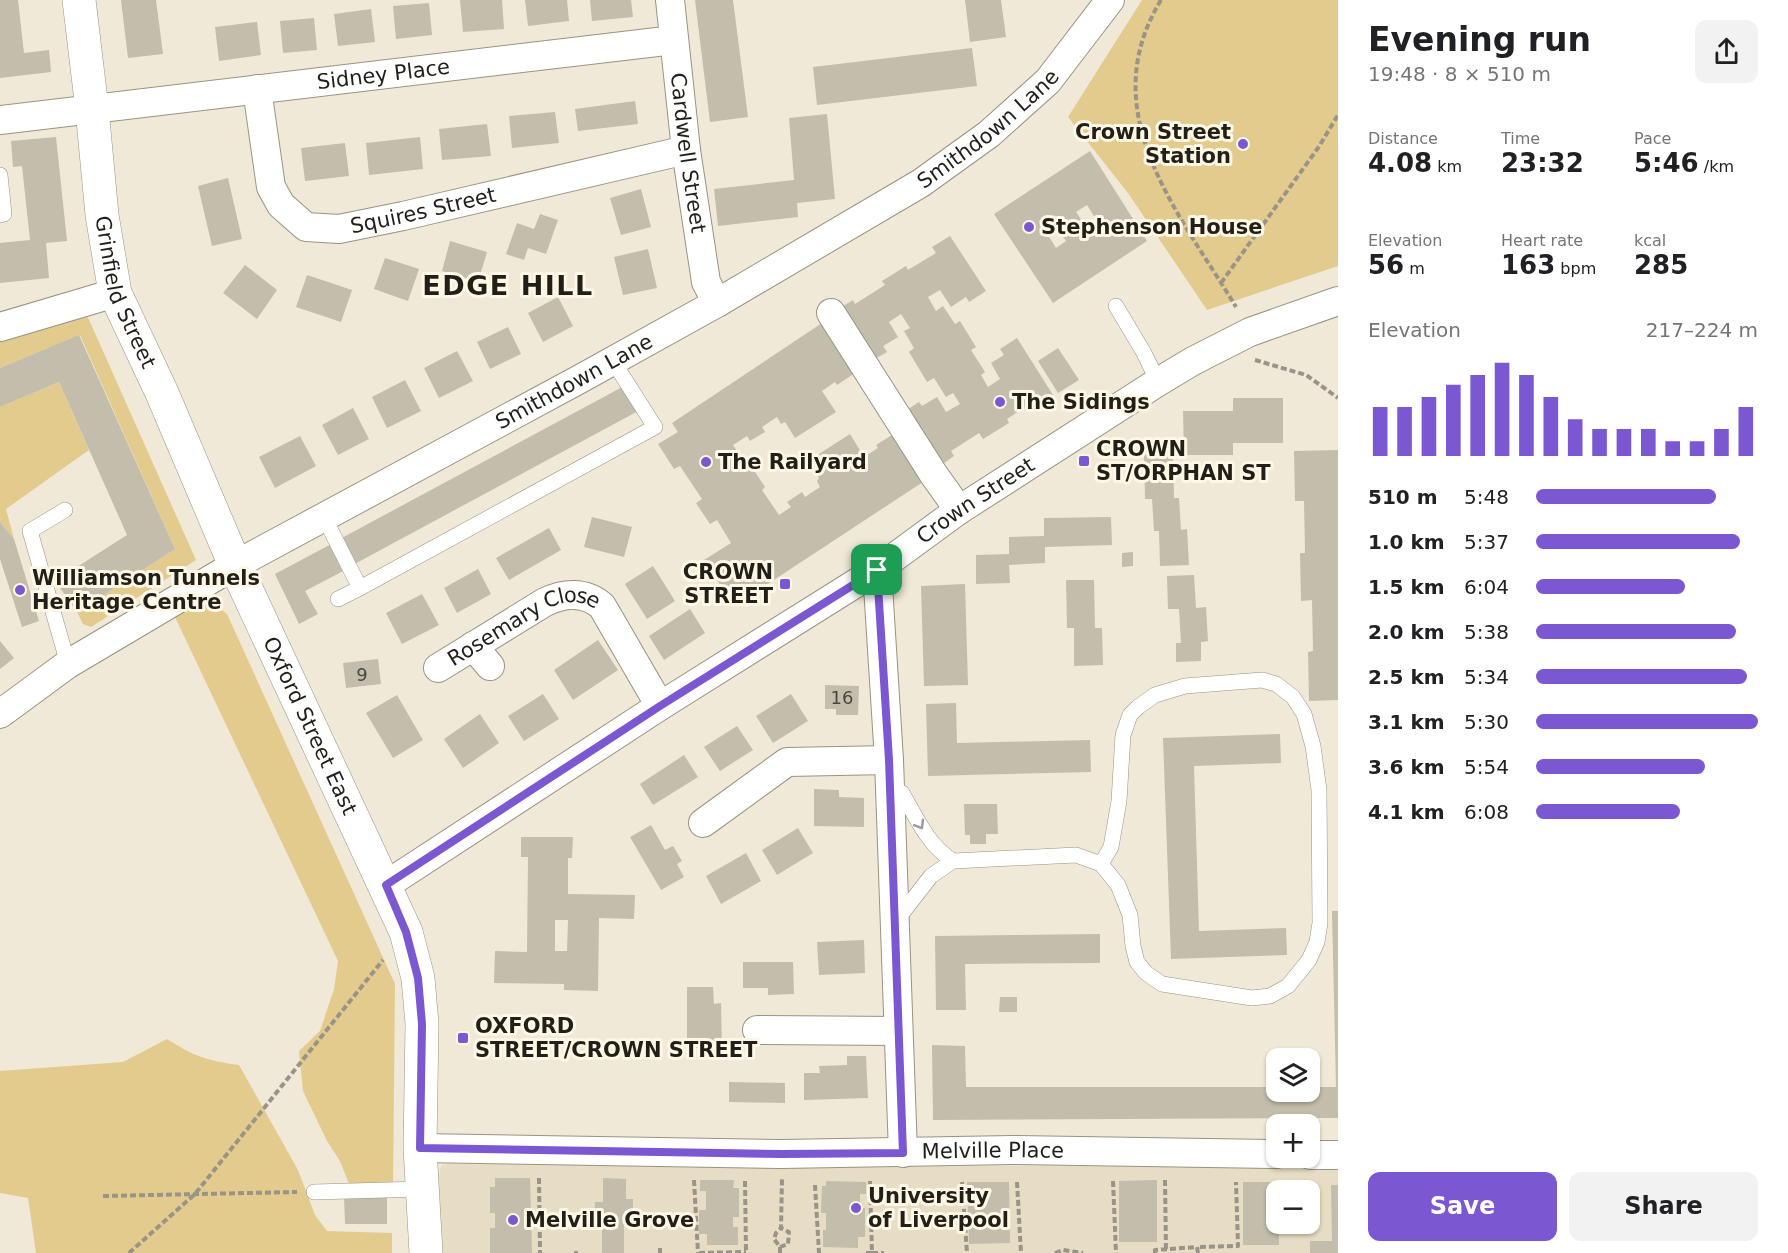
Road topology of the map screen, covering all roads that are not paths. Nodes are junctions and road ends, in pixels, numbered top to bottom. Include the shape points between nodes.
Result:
1 (79, 0) edge
2 (670, 0) edge
3 (1110, 0) edge
4 (674, 40) junction
5 (257, 89) junction
6 (92, 109) junction
7 (0, 120) edge
8 (686, 150) junction
9 (0, 175) edge
10 (0, 215) edge
11 (115, 293) junction
12 (1338, 301) edge
13 (717, 303) junction
14 (1116, 306) dead end
15 (831, 313) dead end
16 (0, 327) edge
17 (613, 361) junction
18 (1158, 382) junction
19 (65, 510) dead end
20 (959, 510) junction
21 (324, 517) junction
22 (236, 565) junction
23 (877, 570) junction
24 (360, 588) junction
25 (338, 599) dead end
26 (68, 664) junction
27 (438, 668) dead end
28 (660, 706) junction
29 (0, 714) edge
30 (889, 760) junction
31 (890, 795) junction
32 (703, 823) dead end
33 (953, 861) junction
34 (1101, 864) junction
35 (386, 885) junction
36 (894, 914) junction
37 (757, 1030) dead end
38 (898, 1031) junction
39 (420, 1148) junction
40 (903, 1153) junction
41 (1266, 1154) edge
42 (1320, 1155) edge
43 (1338, 1155) edge
44 (423, 1190) junction
45 (314, 1192) road end
46 (426, 1253) edge

1 - 6 street, Grinfield Street
2 - 4 street, Cardwell Street
3 - 13 street, Smithdown Lane via 1048,81 989,134 921,183
4 - 5 street, Sidney Place
4 - 8 street, Cardwell Street
5 - 6 street, Sidney Place
5 - 8 street, Squires Street via 271,187 281,204 306,227 339,229
6 - 7 street, Sidney Place
6 - 11 street, Grinfield Street via 102,215
8 - 13 street, Cardwell Street via 706,282
9 - 10 lane via 4,214
11 - 16 street
11 - 22 street, Grinfield Street
12 - 18 street, Crown Street via 1250,332
13 - 17 street, Smithdown Lane
14 - 18 lane
15 - 20 street
17 - 21 street, Smithdown Lane
17 - 24 lane via 655,427
18 - 20 street, Crown Street
19 - 26 lane via 30,531
20 - 23 street, Crown Street
21 - 22 street, Smithdown Lane
21 - 24 lane
22 - 26 street, Smithdown Lane
22 - 35 street, Oxford Street East
23 - 28 street, Crown Street
23 - 30 street
24 - 25 lane
26 - 29 street, Smithdown Lane
27 - 28 street, Rosemary Close via 481,656 545,602 559,595 579,595 602,606
28 - 35 street, Crown Street
30 - 31 street
30 - 32 street via 787,762
31 -> 33 lane via 902,793 938,851
31 - 36 street
33 - 34 lane via 1076,855
33 - 36 lane via 930,876 903,912
34 - 34 lane via 1118,885 1130,915 1137,962 1162,984 1252,998 1270,996 1288,986 1310,960 1320,923 1319,790 1313,746 1304,714 1293,697 1276,684 1245,680 1185,686 1155,695 1138,706 1130,715 1124,735 1111,847
35 - 39 street, Oxford Street East via 406,932 418,978 422,1024
36 - 38 street
37 - 38 street
38 - 40 street
39 - 40 street, Melville Place
39 - 44 street, Oxford Street East
40 - 41 street, Melville Place via 1012,1150
42 - 43 street
44 - 45 lane
44 - 46 street, Oxford Street East

